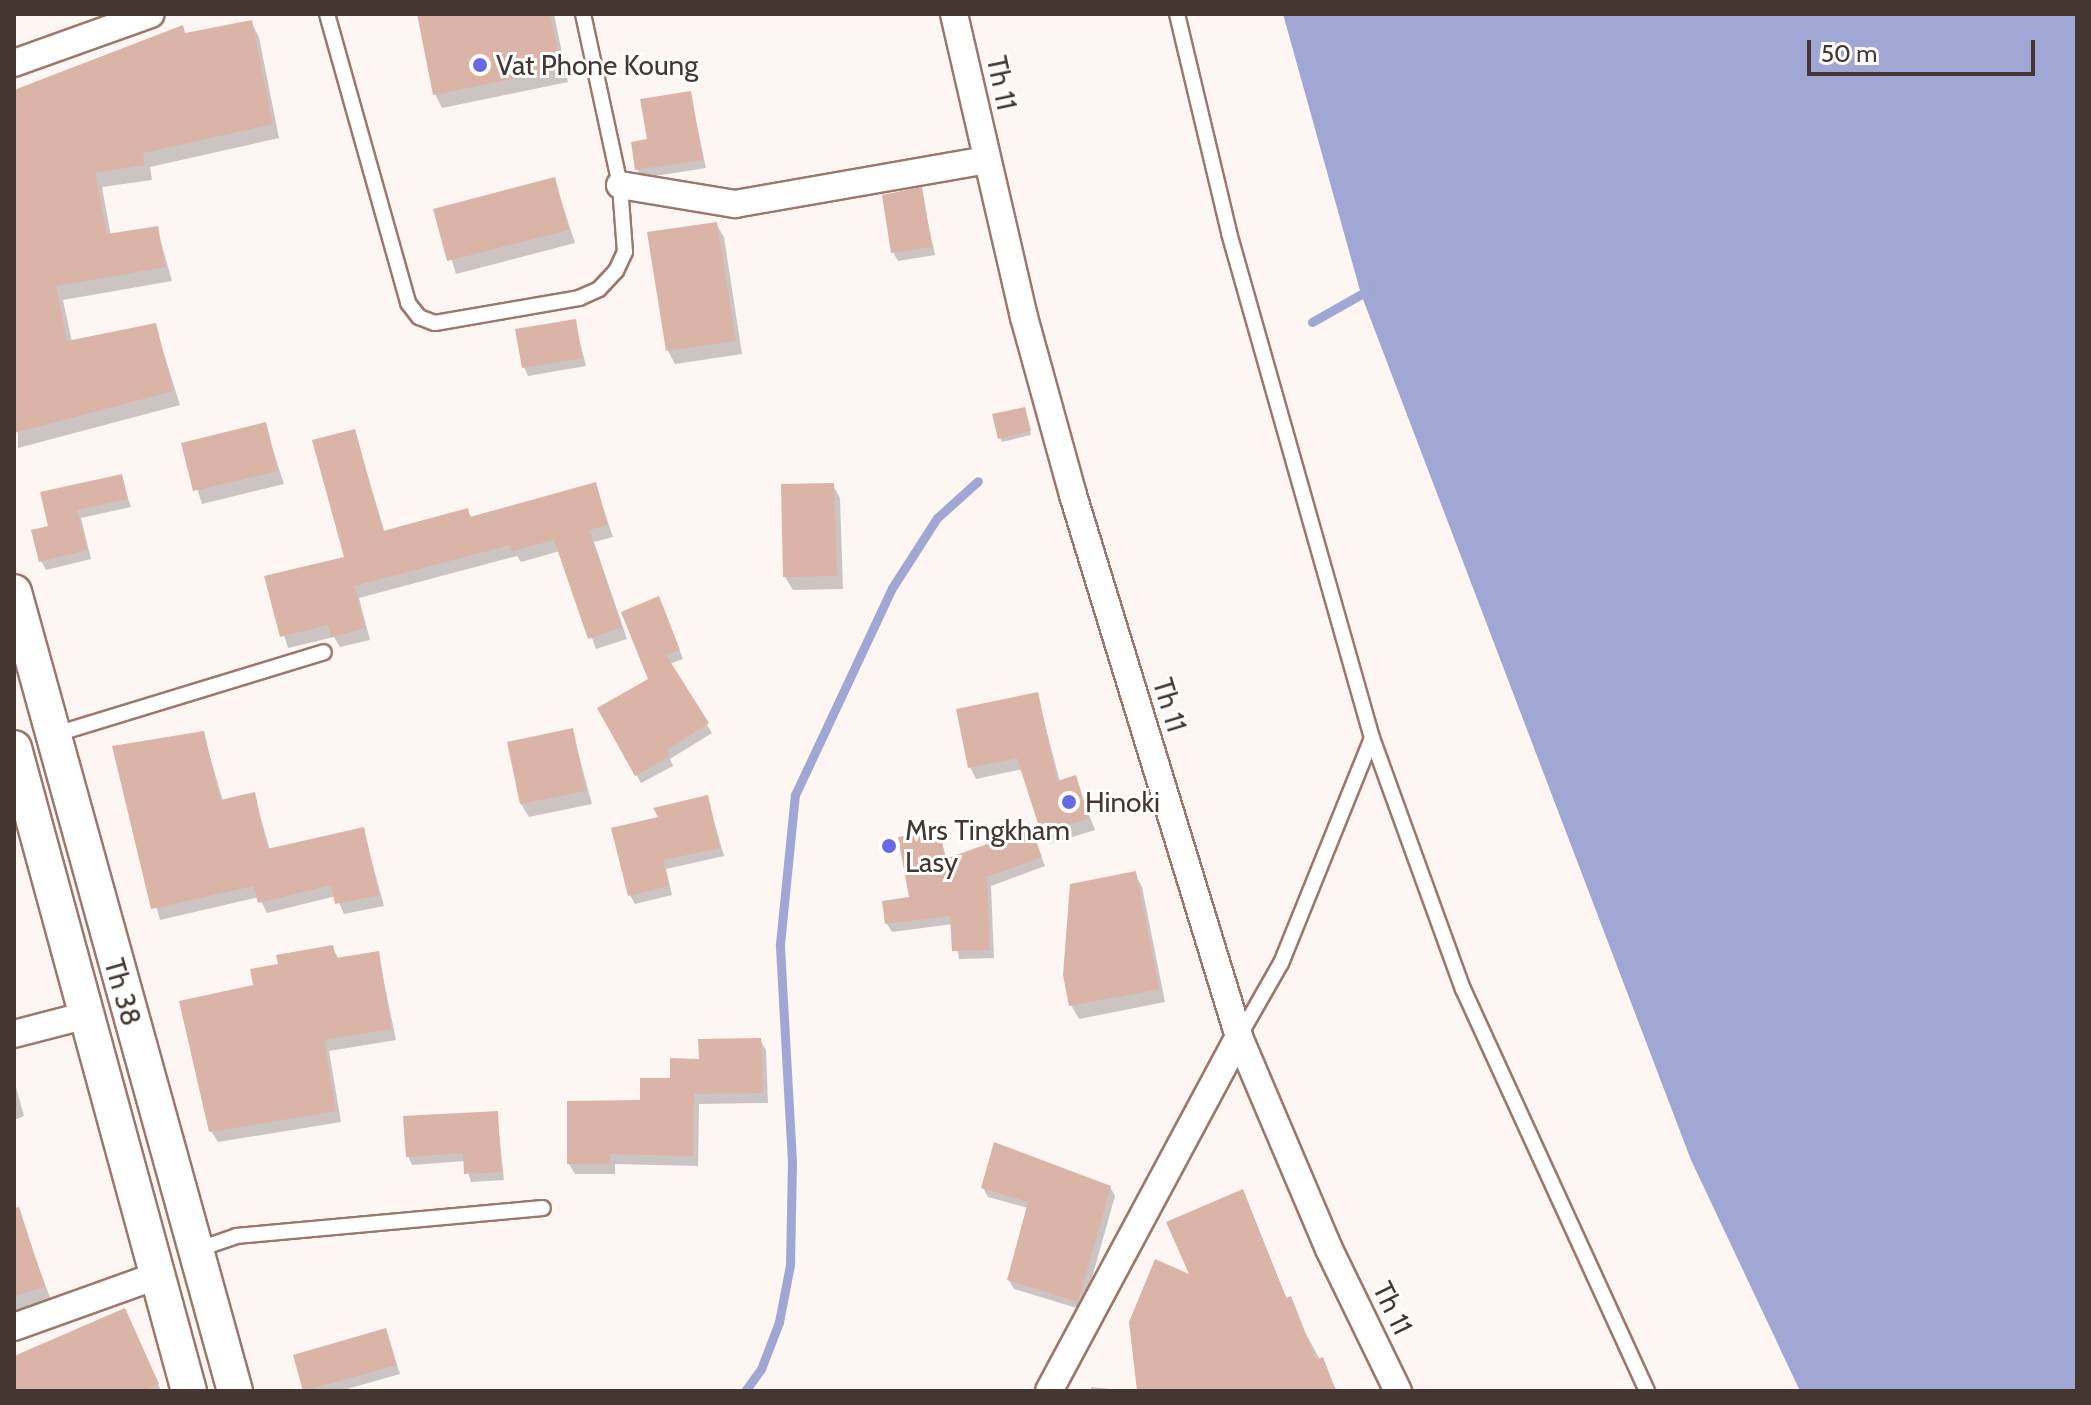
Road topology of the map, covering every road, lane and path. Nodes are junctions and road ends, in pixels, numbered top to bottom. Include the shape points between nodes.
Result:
1 (151, 14) edge
2 (327, 14) edge
3 (583, 14) edge
4 (954, 14) edge
5 (1177, 14) edge
6 (14, 63) edge
7 (986, 160) junction
8 (620, 185) junction
9 (14, 592) edge
10 (324, 652) dead end
11 (52, 736) junction
12 (1372, 738) junction
13 (14, 748) edge
14 (87, 1015) junction
15 (14, 1034) edge
16 (1239, 1037) junction
17 (543, 1208) dead end
18 (199, 1249) junction
19 (159, 1275) junction
20 (14, 1327) edge
21 (189, 1391) edge
22 (235, 1391) edge
23 (1049, 1391) edge
24 (1398, 1391) edge
25 (1647, 1391) edge

1 - 6 street
2 - 8 lane via 408,303 419,317 435,323 579,298 599,289 625,252
3 - 8 lane
4 - 7 street, Th 11
5 - 12 lane via 1229,233
7 - 8 street via 735,204
7 - 16 street, Th 11 via 1073,495
9 - 11 street, Th 38
10 - 11 lane
11 - 18 street, Th 38
12 - 16 lane via 1281,963
12 - 25 lane via 1463,989
13 - 14 street, Th 38
14 - 15 street
14 - 19 street, Th 38
16 - 23 street
16 - 24 street, Th 11 via 1329,1249
17 - 18 lane via 236,1236
18 - 22 street, Th 38
19 - 20 street
19 - 21 street, Th 38

